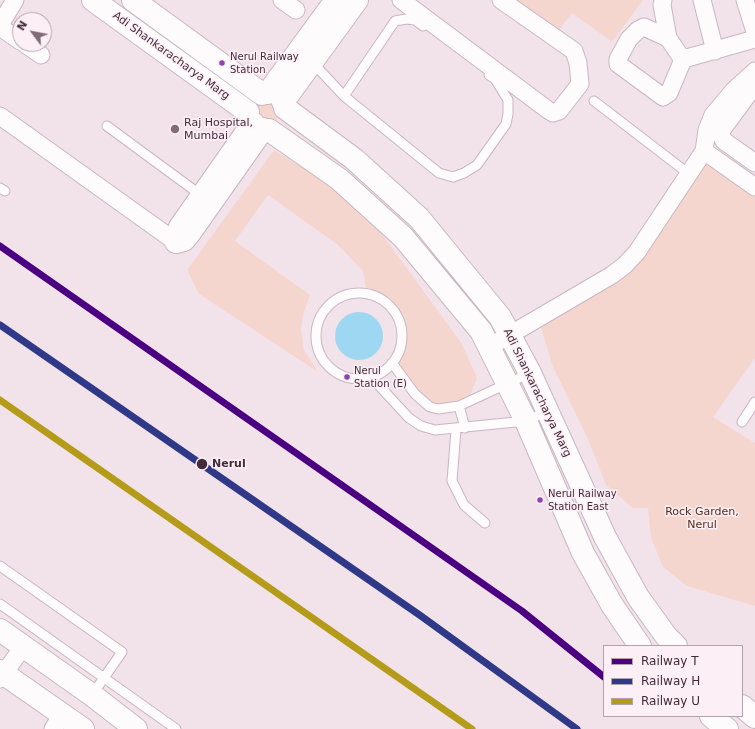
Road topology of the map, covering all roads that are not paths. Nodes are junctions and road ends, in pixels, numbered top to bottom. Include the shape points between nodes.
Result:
1 (15, 0) edge
2 (93, 0) edge
3 (133, 0) edge
4 (282, 0) edge
5 (336, 0) edge
6 (357, 0) edge
7 (401, 0) edge
8 (501, 0) edge
9 (663, 0) edge
10 (702, 0) edge
11 (745, 0) edge
12 (296, 10) dead end
13 (0, 26) edge
14 (755, 32) edge
15 (12, 34) edge
16 (668, 38) junction
17 (755, 39) edge
18 (715, 51) junction
19 (37, 52) edge
20 (41, 55) dead end
21 (684, 57) junction
22 (312, 62) junction
23 (755, 71) edge
24 (752, 90) dead end
25 (344, 96) junction
26 (274, 99) junction
27 (594, 101) dead end
28 (0, 116) edge
29 (258, 124) junction
30 (107, 126) dead end
31 (704, 151) junction
32 (755, 163) edge
33 (689, 174) junction
34 (752, 180) edge
35 (202, 196) junction
36 (176, 242) junction
37 (511, 334) junction
38 (489, 347) junction
39 (392, 363) junction
40 (530, 372) junction
41 (371, 377) junction
42 (508, 383) junction
43 (755, 402) edge
44 (459, 406) junction
45 (548, 411) junction
46 (526, 421) junction
47 (742, 422) dead end
48 (461, 429) junction
49 (485, 523) dead end
50 (0, 566) edge
51 (0, 604) edge
52 (0, 630) edge
53 (639, 645) edge
54 (675, 645) edge
55 (23, 647) junction
56 (1, 674) edge
57 (104, 678) junction
58 (92, 695) junction
59 (743, 707) edge
60 (712, 717) edge
61 (755, 717) edge
62 (58, 721) edge
63 (83, 729) edge
64 (136, 729) edge
65 (176, 729) edge
66 (727, 729) edge

1 - 13 street
2 - 29 main road, Adi Shankaracharya Marg
3 - 26 main road, Adi Shankaracharya Marg
4 - 12 street
5 - 26 main road
6 - 22 main road
7 - 8 street via 548,110 553,113 559,112 580,84 574,51
9 - 16 street
10 - 18 street
11 - 14 street
13 - 15 street
16 - 21 street via 675,50
16 - 21 street via 644,27 638,30 629,39 618,59 618,64 663,97 669,93
17 - 18 street
18 - 21 street
19 - 20 street
22 - 25 lane
22 - 26 main road
23 - 31 street via 734,90 713,115 707,130
24 - 32 street via 721,135 724,141
25 - 25 lane via 439,172 452,177 464,174 477,165 506,124 508,114 508,100 495,79 415,20 410,19 396,21
26 - 29 main road via 252,101
26 - 29 main road via 283,120 280,125
26 - 37 main road, Adi Shankaracharya Marg via 354,159 419,218
27 - 33 lane
28 - 36 street
29 - 35 main road
29 - 36 main road via 189,234 184,240
29 - 38 main road, Adi Shankaracharya Marg via 339,179 403,237 481,331
30 - 35 lane
31 - 33 street
31 - 34 street
33 - 37 street via 637,252 625,265
35 - 36 main road via 178,232
37 - 38 street
37 - 40 main road, Adi Shankaracharya Marg
38 - 42 main road, Adi Shankaracharya Marg
39 - 41 lane
39 - 41 lane via 401,339 396,314 388,304 365,293 352,293 340,297 321,315 316,340 319,352 335,372 359,379
39 - 44 lane via 415,394 430,407 438,409
40 - 42 lane
40 - 45 main road, Adi Shankaracharya Marg
41 - 48 lane via 400,409 421,426 435,430
42 - 44 lane
42 - 46 main road, Adi Shankaracharya Marg
43 - 47 lane
44 - 48 lane
45 - 46 lane
45 - 54 main road, Adi Shankaracharya Marg via 612,550 638,597
46 - 48 lane
46 - 53 main road, Adi Shankaracharya Marg via 583,553 612,605
48 - 49 lane via 452,482 464,505
50 - 57 lane via 122,652
51 - 57 lane
52 - 55 main road
55 - 56 street
55 - 58 main road
56 - 62 main road
57 - 58 lane
57 - 65 lane
58 - 64 main road
59 - 61 main road
60 - 66 main road
62 - 63 main road

